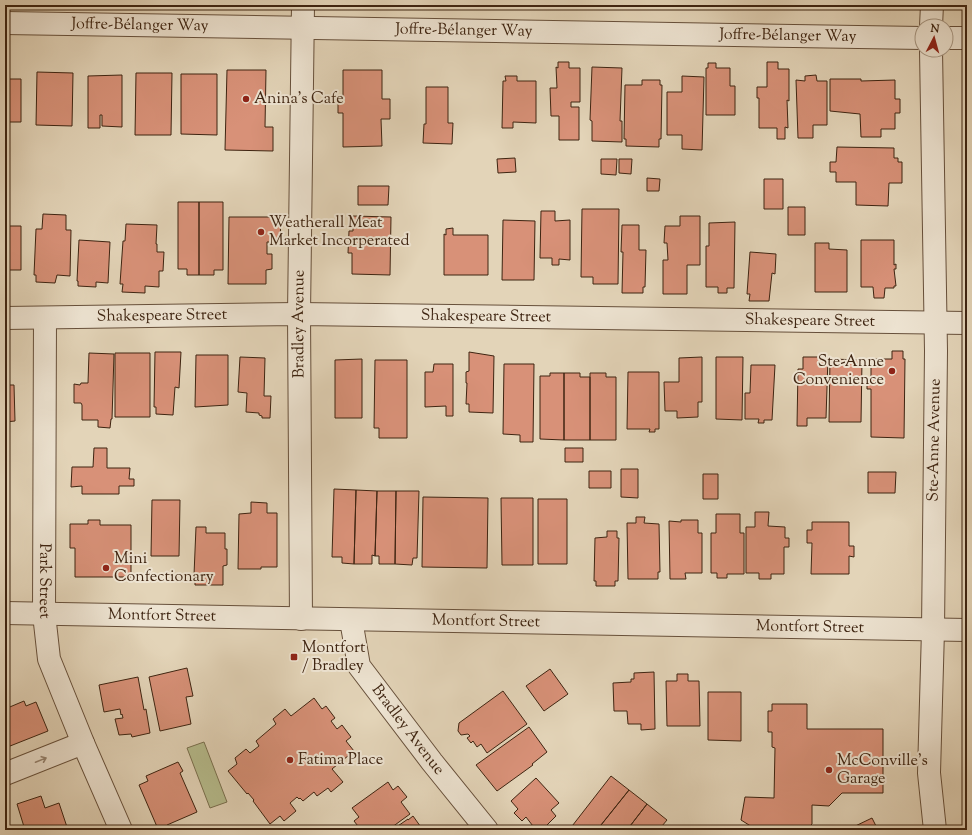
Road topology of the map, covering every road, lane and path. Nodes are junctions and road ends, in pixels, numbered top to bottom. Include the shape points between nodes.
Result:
1 (303, 5) edge
2 (932, 5) edge
3 (931, 18) edge
4 (5, 23) edge
5 (303, 27) junction
6 (914, 38) edge
7 (954, 38) edge
8 (967, 38) edge
9 (931, 58) edge
10 (299, 314) junction
11 (5, 318) edge
12 (45, 318) junction
13 (936, 323) junction
14 (967, 323) edge
15 (5, 613) edge
16 (44, 614) junction
17 (301, 619) junction
18 (351, 620) junction
19 (934, 630) junction
20 (967, 630) edge
21 (83, 743) junction
22 (5, 774) edge
23 (121, 830) edge
24 (487, 830) edge
25 (935, 830) edge

1 - 5 street, Bradley Avenue
2 - 3 street
4 - 5 street, Joffre-Bélanger Way
5 - 6 street, Joffre-Bélanger Way
5 - 10 street, Bradley Avenue
7 - 8 street
9 - 13 street, Ste-Anne Avenue
10 - 12 street, Shakespeare Street
10 - 13 street, Shakespeare Street
10 - 17 street, Bradley Avenue
11 - 12 street, Shakespeare Street
12 - 16 street, Park Street
13 - 14 street, Shakespeare Street
13 - 19 street, Ste-Anne Avenue
15 - 16 street, Montfort Street
16 - 17 street, Montfort Street
16 - 21 street, Park Street via 49,659
17 - 18 street, Montfort Street
18 - 19 street, Montfort Street
18 - 24 street, Bradley Avenue via 359,666
19 - 20 street, Montfort Street
19 - 25 street, Ste-Anne Avenue via 930,773
22 -> 21 street
21 - 23 street, Park Street

